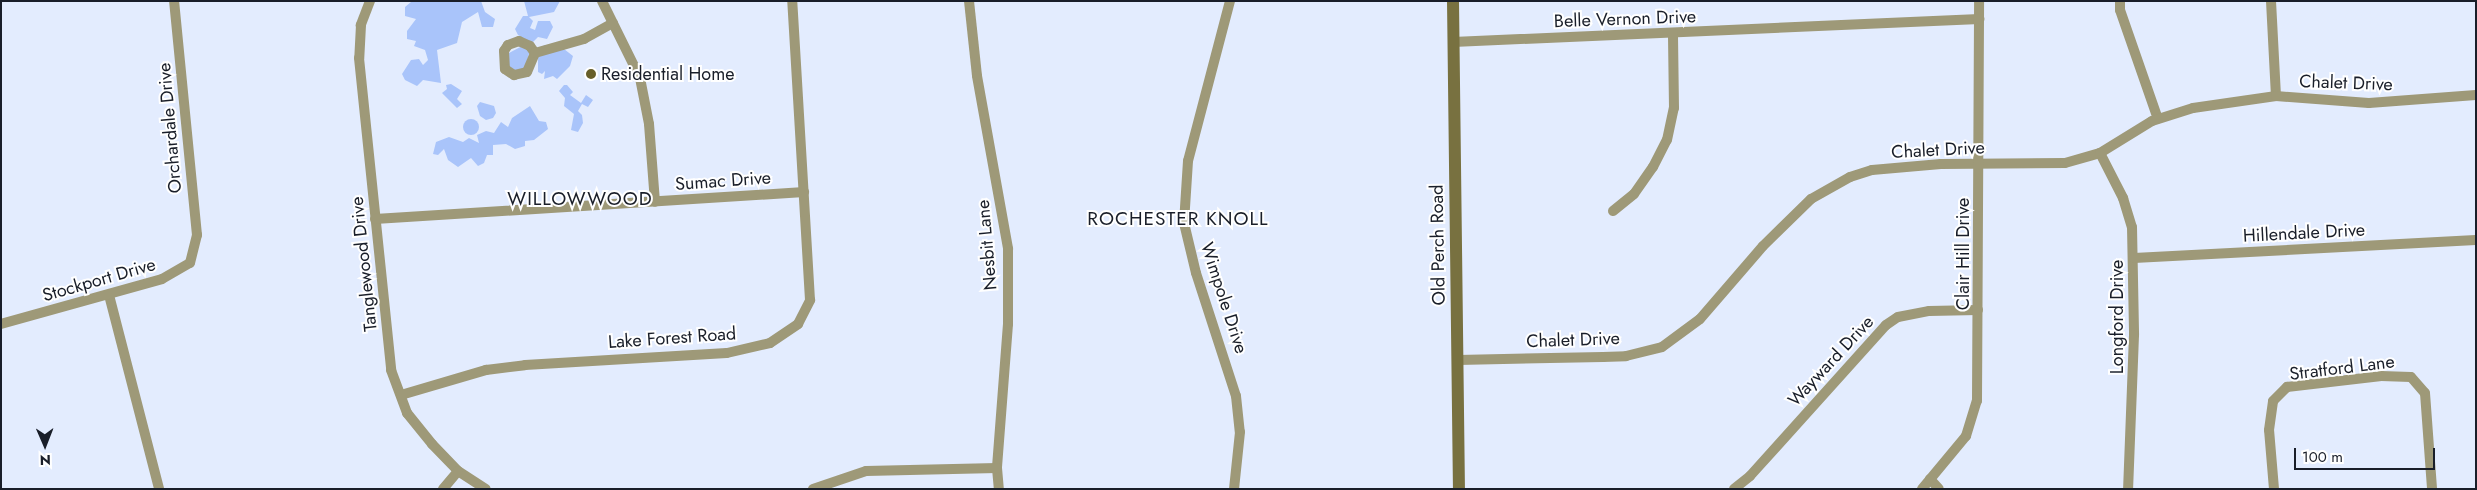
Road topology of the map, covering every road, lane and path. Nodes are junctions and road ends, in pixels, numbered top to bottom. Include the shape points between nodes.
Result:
1 (174, 1) edge
2 (370, 1) edge
3 (602, 1) edge
4 (792, 1) edge
5 (969, 1) edge
6 (1230, 1) edge
7 (1453, 1) edge
8 (1979, 1) edge
9 (2120, 1) edge
10 (2270, 1) edge
11 (1979, 19) junction
12 (612, 23) junction
13 (1673, 34) junction
14 (1453, 42) junction
15 (535, 53) dead end
16 (2476, 95) edge
17 (2276, 96) junction
18 (2158, 119) junction
19 (2100, 153) junction
20 (1980, 164) junction
21 (804, 192) junction
22 (655, 202) junction
23 (1613, 211) dead end
24 (375, 219) junction
25 (2476, 240) edge
26 (195, 252) joint
27 (2134, 258) junction
28 (109, 295) junction
29 (1978, 310) junction
30 (1, 324) edge
31 (1458, 360) junction
32 (401, 395) junction
33 (997, 468) junction
34 (458, 471) junction
35 (1930, 479) junction
36 (159, 489) edge
37 (443, 489) edge
38 (486, 489) edge
39 (812, 489) edge
40 (999, 489) edge
41 (1234, 489) edge
42 (1459, 489) edge
43 (1734, 489) edge
44 (1922, 489) edge
45 (1940, 489) edge
46 (2128, 489) edge
47 (2274, 489) edge
48 (2432, 489) edge

1 - 26 street, Orchardale Drive via 197,236
2 - 24 street, Tanglewood Drive via 361,25 359,58
3 - 12 street
4 - 21 street, Lake Forest Road
5 - 33 street, Nesbit Lane via 977,76 1008,249 1008,324
6 - 41 street, Wimpole Drive via 1188,160 1184,223 1196,273 1236,396 1240,432
7 - 14 street, Old Perch Road
8 - 11 street, Clair Hill Drive
9 - 18 street via 2120,10
10 - 17 street
11 - 13 street, Belle Vernon Drive
11 - 20 street, Clair Hill Drive
12 - 15 street via 584,39
12 - 22 street via 640,78 646,102
13 - 14 street, Belle Vernon Drive
13 - 23 street via 1674,108 1667,140 1653,168 1634,194
14 - 31 street, Old Perch Road
16 - 17 street, Chalet Drive via 2369,103
17 - 18 street, Chalet Drive via 2192,108
18 - 19 street, Chalet Drive
19 - 20 street, Chalet Drive via 2065,163
19 - 27 street, Longford Drive via 2124,198 2132,227
20 - 29 street, Clair Hill Drive
20 - 31 street, Chalet Drive via 1872,170 1850,177 1811,199 1769,240 1700,318 1662,347 1626,356
21 - 22 street, Sumac Drive
21 - 32 street, Lake Forest Road via 810,300 798,324 770,343 727,353 556,362 486,370
22 - 24 street, Sumac Drive
24 - 32 street, Tanglewood Drive via 392,370
25 - 27 street, Hillendale Drive
26 - 28 street, Stockport Drive via 183,270
27 - 46 street, Longford Drive
28 - 30 street, Stockport Drive
28 - 36 street
29 - 35 street, Clair Hill Drive via 1977,401 1972,423 1966,436
29 - 43 street, Wayward Drive via 1929,311 1898,317 1886,325 1750,476
31 - 42 street, Old Perch Road
32 - 34 street, Tanglewood Drive via 408,413
33 - 39 street via 866,470
33 - 40 street, Nesbit Lane
34 - 37 street
34 - 38 street, Tanglewood Drive
35 - 44 street, Clair Hill Drive
35 - 45 street
47 - 48 street, Stratford Lane via 2269,424 2273,401 2288,387 2382,376 2411,377 2419,382 2427,402

